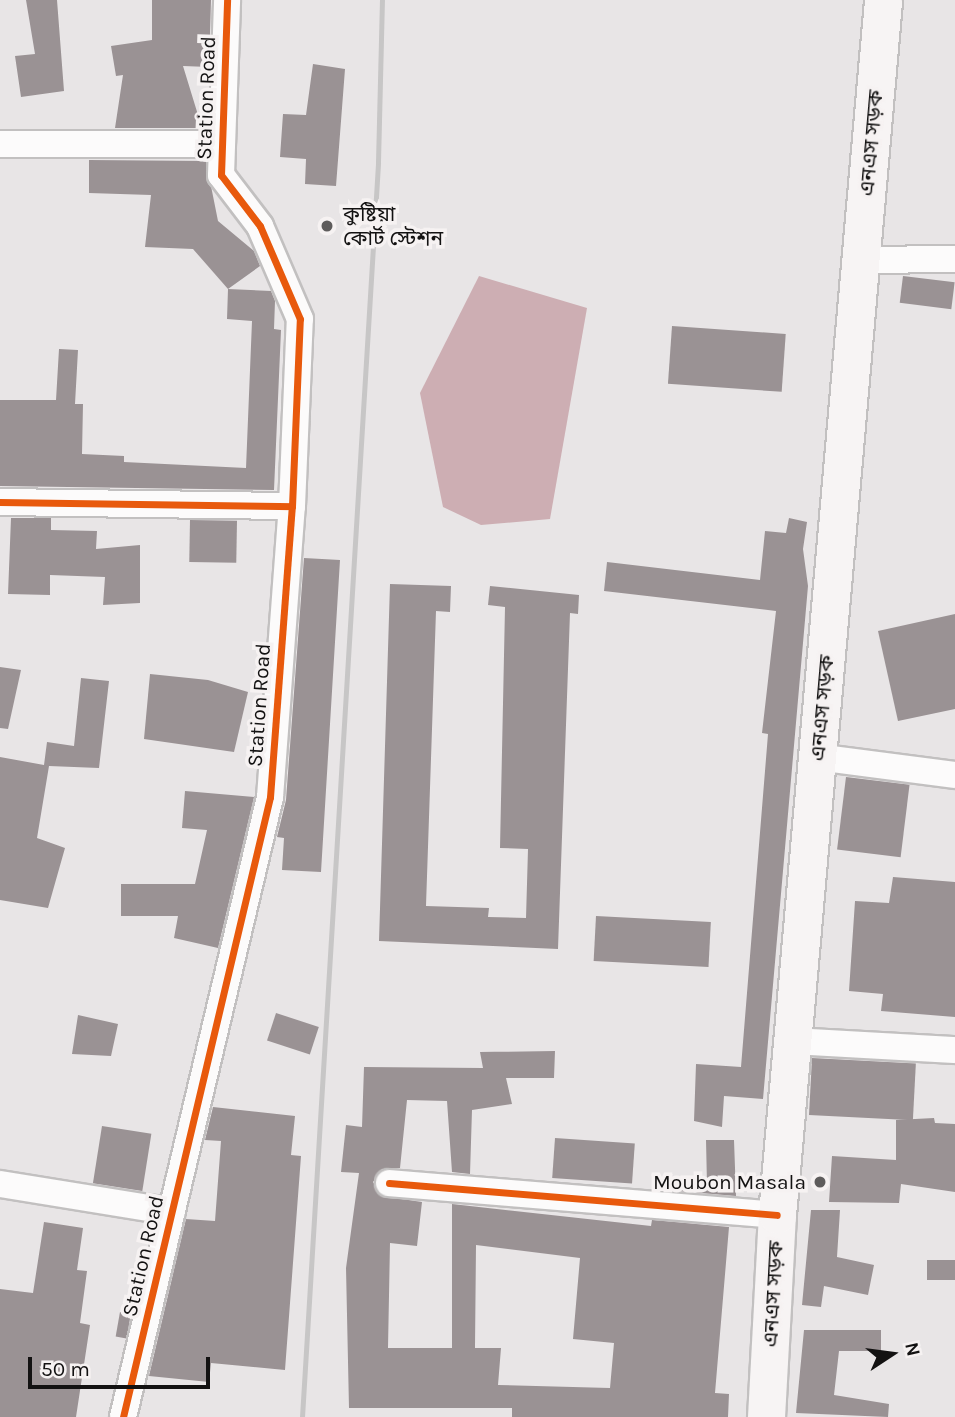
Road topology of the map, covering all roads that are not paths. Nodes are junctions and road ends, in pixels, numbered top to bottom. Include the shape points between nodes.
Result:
1 (227, 0) edge
2 (883, 0) edge
3 (0, 144) edge
4 (222, 144) junction
5 (955, 259) edge
6 (861, 260) junction
7 (0, 502) edge
8 (292, 506) junction
9 (817, 757) junction
10 (955, 775) edge
11 (792, 1041) junction
12 (955, 1050) edge
13 (389, 1183) dead end
14 (0, 1184) edge
15 (172, 1212) junction
16 (777, 1215) junction
17 (123, 1417) edge
18 (766, 1417) edge

1 - 4 street, Station Road
2 - 6 main road, এনএস সড়ক
3 - 4 street
4 - 8 street, Station Road via 221,175 260,226 300,319
5 - 6 street
6 - 9 main road, এনএস সড়ক
7 - 8 street
8 - 15 street, Station Road via 270,797
9 - 10 street
9 - 11 main road, এনএস সড়ক
11 - 12 street
11 - 16 main road, এনএস সড়ক
13 - 16 street
14 - 15 street
15 - 17 street, Station Road
16 - 18 main road, এনএস সড়ক

